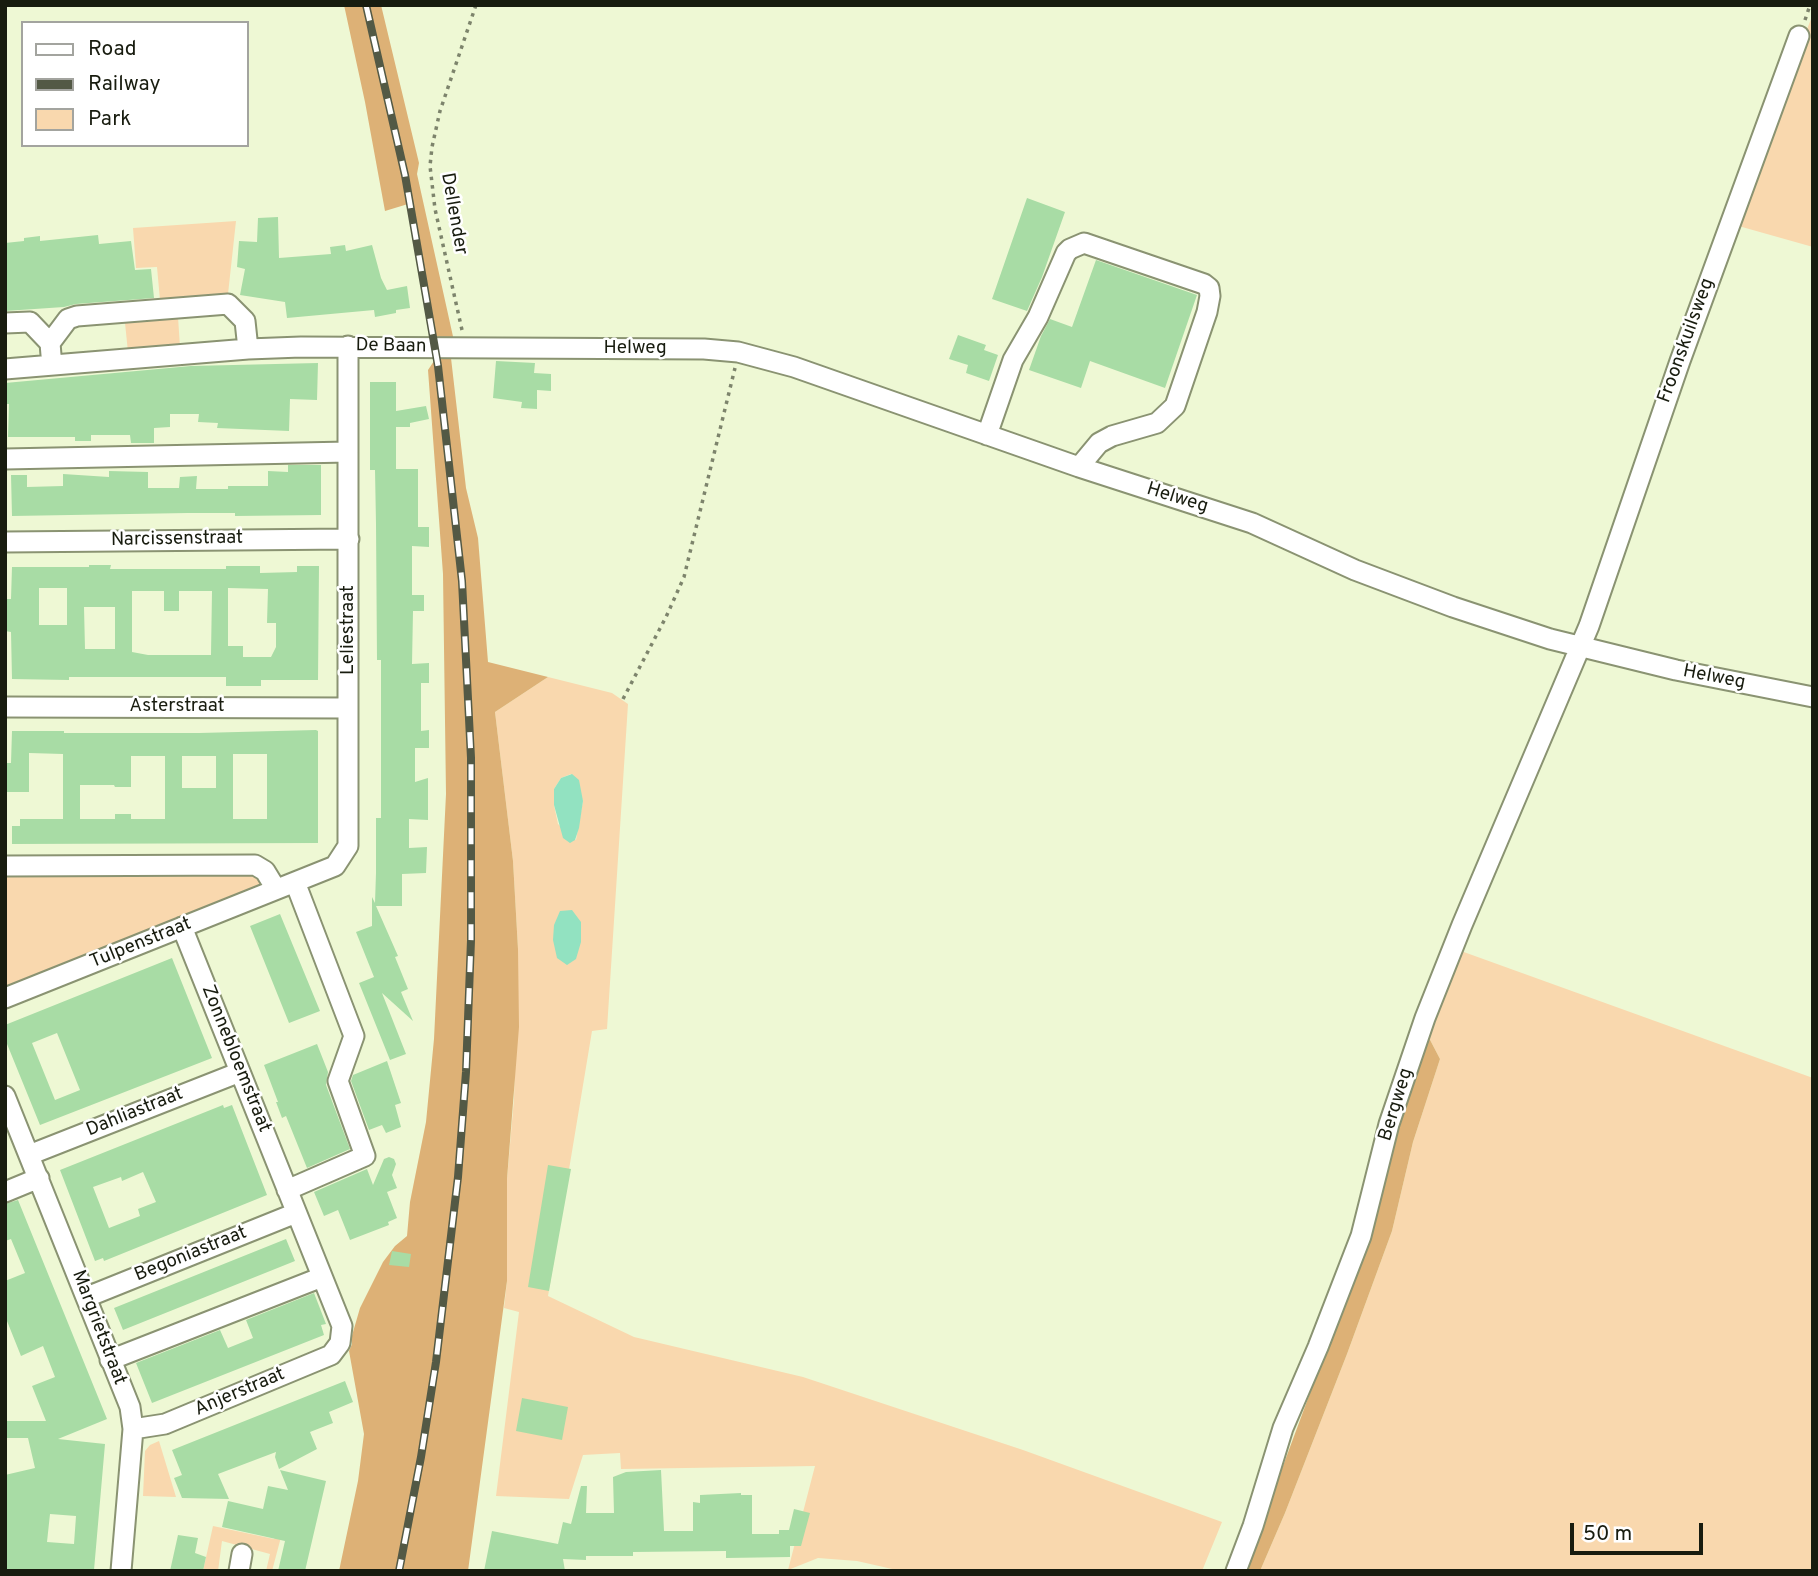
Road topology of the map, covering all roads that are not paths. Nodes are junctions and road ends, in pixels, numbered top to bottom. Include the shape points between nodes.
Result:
1 (1799, 36) dead end
2 (5, 323) edge
3 (50, 344) junction
4 (348, 346) junction
5 (248, 349) junction
6 (534, 350) joint
7 (52, 366) junction
8 (5, 369) edge
9 (987, 435) junction
10 (348, 452) junction
11 (5, 459) edge
12 (1079, 467) junction
13 (349, 539) junction
14 (5, 542) edge
15 (1578, 647) junction
16 (1813, 698) edge
17 (5, 707) edge
18 (348, 708) junction
19 (5, 866) edge
20 (295, 882) junction
21 (276, 889) junction
22 (182, 928) junction
23 (5, 998) edge
24 (240, 1072) junction
25 (5, 1096) edge
26 (29, 1155) junction
27 (39, 1178) junction
28 (287, 1190) junction
29 (5, 1192) edge
30 (296, 1213) junction
31 (322, 1277) junction
32 (86, 1297) junction
33 (340, 1343) joint
34 (110, 1360) junction
35 (133, 1429) junction
36 (121, 1571) edge
37 (1236, 1571) edge

1 - 15 street, Froonskuilsweg
2 - 3 street via 30,322
3 - 5 street via 68,319 77,316 228,304 245,321
3 - 7 street
4 - 5 street, De Baan
4 - 6 street, De Baan
4 - 10 street, Leliestraat
5 - 7 street, De Baan
6 - 9 street, Helweg via 738,352
7 - 8 street, De Baan
9 - 12 street, Helweg
9 - 12 street via 1013,359 1070,249 1084,243 1204,284 1210,296 1207,312 1175,406 1157,423 1099,443
10 - 11 street
10 - 13 street, Leliestraat
12 - 15 street, Helweg via 1252,523 1392,584
13 - 14 street, Narcissenstraat
13 - 18 street, Leliestraat
15 - 16 street, Helweg
15 - 37 street, Bergweg via 1425,1018 1389,1124 1361,1236 1283,1428
17 - 18 street, Asterstraat
18 - 20 street, Leliestraat via 348,846 335,866
19 - 21 street via 255,865 265,871
20 - 21 street, Tulpenstraat
20 - 28 street via 354,1035 338,1081 365,1156
21 - 22 street, Tulpenstraat
22 - 23 street, Tulpenstraat
22 - 24 street, Zonnebloemstraat
24 - 26 street, Dahliastraat
24 - 28 street, Zonnebloemstraat
25 - 26 street, Margrietstraat
26 - 27 street, Margrietstraat
27 - 29 street
27 - 32 street, Margrietstraat
28 - 30 street, Zonnebloemstraat
30 - 31 street, Zonnebloemstraat
30 - 32 street, Begoniastraat
31 - 33 street, Zonnebloemstraat via 342,1326
31 - 34 street
32 - 34 street, Margrietstraat
33 - 35 street, Anjerstraat via 331,1355 318,1361 165,1424
34 - 35 street, Margrietstraat via 130,1407
35 - 36 street, Margrietstraat

